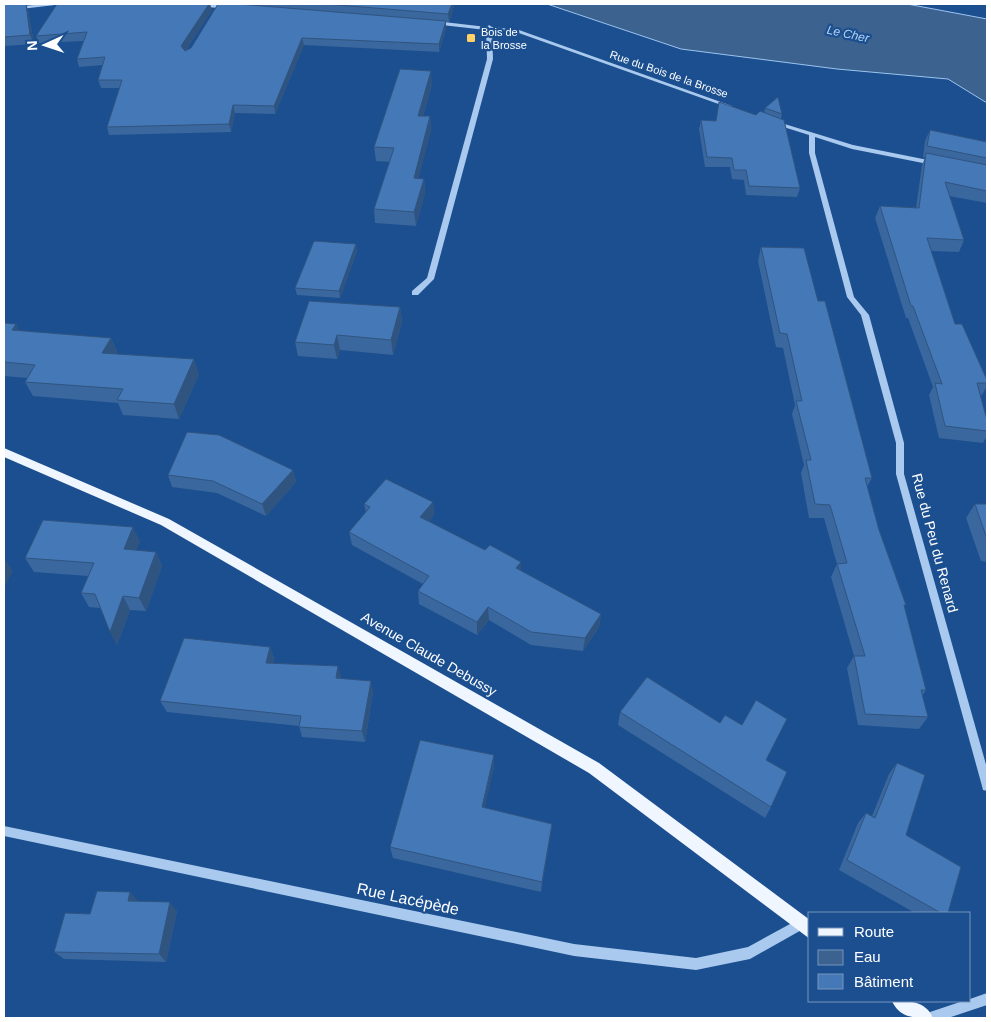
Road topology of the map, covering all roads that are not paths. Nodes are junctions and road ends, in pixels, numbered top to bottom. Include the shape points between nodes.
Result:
1 (56, 4) edge
2 (80, 4) edge
3 (187, 4) edge
4 (219, 6) junction
5 (239, 8) edge
6 (4, 10) edge
7 (214, 14) edge
8 (432, 23) edge
9 (489, 27) junction
10 (738, 109) edge
11 (766, 119) edge
12 (812, 136) junction
13 (939, 164) edge
14 (415, 293) dead end
15 (4, 452) edge
16 (987, 786) edge
17 (4, 830) edge
18 (805, 928) edge
19 (987, 999) edge
20 (902, 1002) edge
21 (924, 1018) edge
22 (930, 1018) edge

1 - 2 street
1 - 6 street
3 - 4 street
4 - 5 street
4 - 7 street
8 - 9 street, Rue du Bois de la Brosse
9 - 10 street, Rue du Bois de la Brosse via 517,31
9 - 14 street via 490,59 430,279
11 - 12 street
12 - 13 street
12 - 16 street, Rue du Peu du Renard via 812,153 851,297 865,315 900,443 900,474
15 - 18 main road, Avenue Claude Debussy via 165,522 594,768
17 - 18 street, Rue Lacépède via 574,950 696,964 750,953
19 - 22 street
20 - 21 main road

